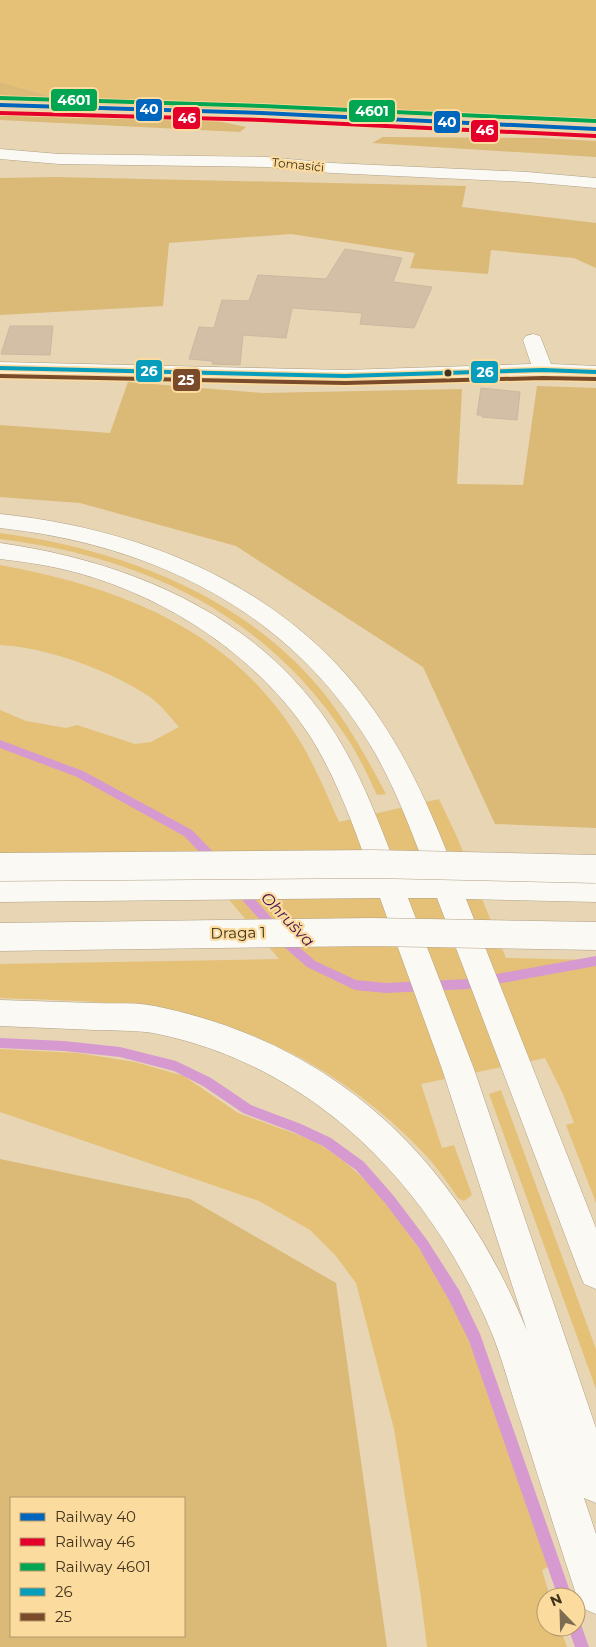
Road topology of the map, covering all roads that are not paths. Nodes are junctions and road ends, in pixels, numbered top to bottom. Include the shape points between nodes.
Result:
1 (0, 154) edge
2 (596, 183) edge
3 (533, 340) dead end
4 (0, 368) edge
5 (543, 370) junction
6 (596, 372) edge
7 (0, 521) edge
8 (0, 551) edge
9 (0, 867) edge
10 (596, 869) edge
11 (0, 890) edge
12 (596, 890) edge
13 (596, 936) edge
14 (0, 937) edge
15 (0, 1013) edge
16 (596, 1272) edge
17 (596, 1484) edge
18 (596, 1594) edge

1 - 2 main road, Tomasići via 257,162
3 - 5 main road
4 - 5 main road via 346,376
5 - 6 main road
7 - 16 main road, bridge via 61,530 116,543 170,562 223,587 268,616 311,651 347,691 380,738 416,808
8 - 17 main road, bridge via 70,563 123,580 174,602 221,630 263,664 300,704 332,750 364,818 458,1069
9 - 10 main road, bridge via 338,864
11 - 12 main road via 422,886
13 - 14 main road, Draga 1, bridge via 377,932
15 - 18 main road via 153,1020 228,1040 277,1061 336,1099 366,1121 404,1157 468,1245 494,1295 510,1333

